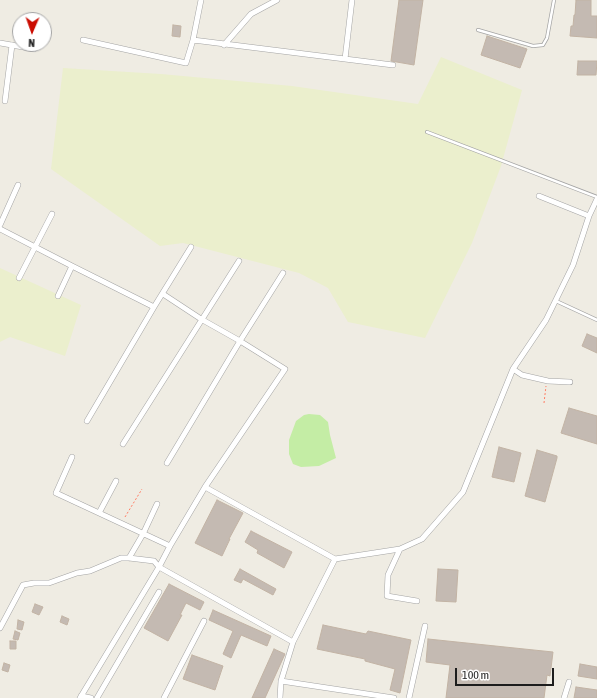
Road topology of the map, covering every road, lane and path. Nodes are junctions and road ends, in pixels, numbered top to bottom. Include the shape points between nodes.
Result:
1 (201, 0) edge
2 (277, 0) edge
3 (352, 0) edge
4 (554, 0) edge
5 (478, 30) dead end
6 (83, 40) dead end
7 (192, 40) junction
8 (0, 43) edge
9 (12, 45) joint
10 (224, 45) junction
11 (344, 59) junction
12 (393, 65) dead end
13 (5, 101) dead end
14 (427, 132) dead end
15 (18, 185) dead end
16 (539, 196) dead end
17 (597, 198) edge
18 (52, 214) dead end
19 (589, 216) junction
20 (0, 224) edge
21 (0, 229) edge
22 (35, 247) junction
23 (191, 247) dead end
24 (239, 261) dead end
25 (72, 266) junction
26 (282, 273) dead end
27 (19, 278) dead end
28 (163, 294) junction
29 (58, 296) dead end
30 (556, 301) junction
31 (154, 307) junction
32 (201, 319) junction
33 (597, 320) edge
34 (240, 341) junction
35 (513, 369) junction
36 (547, 381) junction
37 (570, 382) dead end
38 (544, 404) dead end
39 (87, 421) dead end
40 (123, 444) dead end
41 (72, 457) dead end
42 (166, 463) dead end
43 (116, 481) dead end
44 (205, 487) junction
45 (142, 489) dead end
46 (157, 504) dead end
47 (99, 513) junction
48 (121, 523) junction
49 (143, 534) junction
50 (170, 546) junction
51 (400, 549) junction
52 (129, 558) junction
53 (335, 559) junction
54 (159, 568) junction
55 (159, 592) dead end
56 (416, 602) dead end
57 (204, 621) dead end
58 (425, 626) dead end
59 (0, 628) edge
60 (294, 642) junction
61 (281, 681) junction
62 (569, 682) dead end
63 (80, 697) edge
64 (91, 698) edge
65 (97, 698) edge
66 (164, 698) edge
67 (280, 698) edge
68 (394, 698) edge
69 (409, 698) edge
70 (564, 698) edge

1 - 7 street
2 - 10 street via 251,14
3 - 11 street
4 - 5 lane via 547,38 543,45 533,46
6 - 7 street via 186,63
7 - 10 street
8 - 9 street
9 - 13 street
10 - 11 street
11 - 12 street
14 - 17 lane
15 - 20 street
16 - 19 street
17 - 19 street
18 - 22 street
19 - 30 street via 573,265
21 - 22 street
22 - 25 street
22 - 27 street
23 - 28 street
24 - 32 street
25 - 29 street
25 - 31 street
26 - 34 street
28 - 31 street
28 - 32 street
30 - 33 lane
30 - 35 street
31 - 39 street
32 - 34 street
32 - 40 street
34 - 42 street
34 - 44 street via 285,369
35 - 36 street via 522,375
35 - 51 street via 463,492 422,539
36 - 37 street
36 - 38 path
41 - 47 street via 56,492
43 - 47 street
44 - 50 street
44 - 53 street
45 - 48 path
46 - 49 street
47 - 48 street
48 - 49 street
49 - 50 street
49 - 52 street
50 - 54 street
51 - 53 street
51 - 56 street via 388,575 387,596
52 - 54 street via 154,561
52 - 59 street via 121,558 49,583 23,585
53 - 60 street
54 - 60 street
54 - 63 street
55 - 65 street
57 - 66 street
58 - 69 street
60 - 61 street
61 - 67 street
61 - 68 street
62 - 70 street
63 - 64 street

